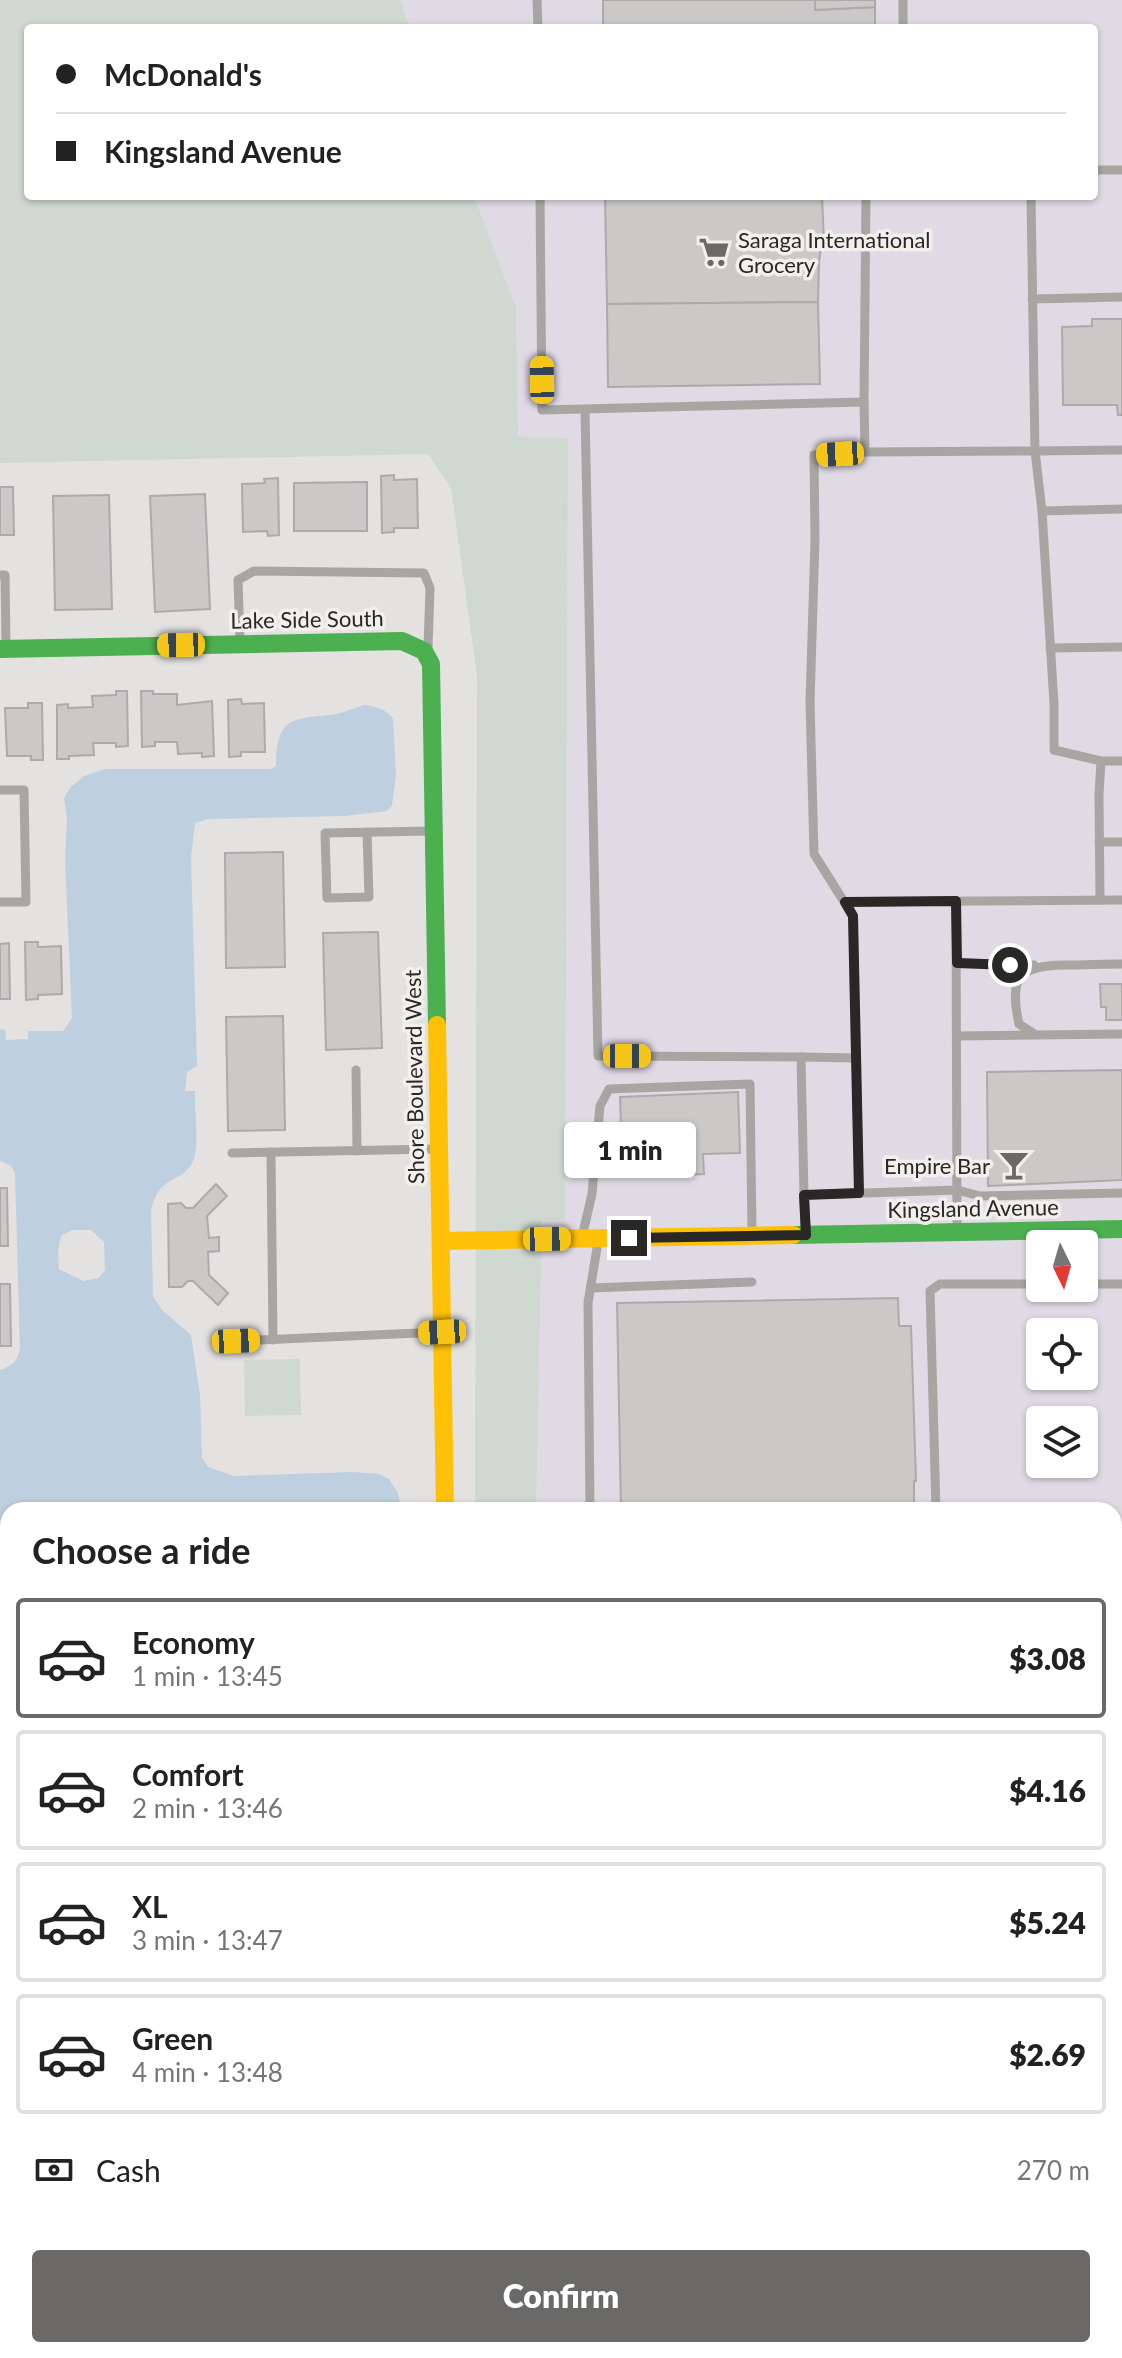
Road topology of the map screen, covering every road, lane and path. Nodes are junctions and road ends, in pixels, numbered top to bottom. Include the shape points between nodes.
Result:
1 (537, 0) edge
2 (903, 0) edge
3 (538, 24) edge
4 (903, 24) edge
5 (1098, 170) edge
6 (1122, 170) edge
7 (540, 200) edge
8 (866, 200) edge
9 (1031, 200) edge
10 (1122, 297) edge
11 (1032, 299) junction
12 (864, 402) junction
13 (585, 410) junction
14 (1122, 450) edge
15 (1035, 451) junction
16 (865, 452) junction
17 (1122, 509) edge
18 (1042, 511) junction
19 (0, 575) edge
20 (240, 644) junction
21 (1122, 647) edge
22 (1050, 648) junction
23 (3, 649) edge
24 (425, 650) junction
25 (1101, 761) junction
26 (1122, 761) edge
27 (0, 790) edge
28 (434, 831) junction
29 (367, 832) junction
30 (1099, 842) junction
31 (1122, 842) edge
32 (1100, 900) junction
33 (1122, 900) edge
34 (956, 901) junction
35 (0, 902) edge
36 (845, 902) junction
37 (957, 963) junction
38 (1122, 964) edge
39 (1036, 965) junction
40 (1122, 1034) edge
41 (1036, 1035) junction
42 (957, 1036) junction
43 (801, 1057) junction
44 (856, 1058) junction
45 (356, 1070) dead end
46 (439, 1149) junction
47 (357, 1151) junction
48 (271, 1152) junction
49 (232, 1153) dead end
50 (957, 1190) junction
51 (859, 1193) junction
52 (1122, 1193) edge
53 (804, 1195) junction
54 (1122, 1229) edge
55 (957, 1232) junction
56 (806, 1235) junction
57 (752, 1236) junction
58 (590, 1239) junction
59 (441, 1241) junction
60 (752, 1282) dead end
61 (1026, 1284) edge
62 (1098, 1284) edge
63 (1122, 1284) edge
64 (591, 1288) junction
65 (442, 1332) junction
66 (273, 1340) junction
67 (236, 1341) dead end
68 (445, 1502) edge
69 (590, 1502) edge
70 (936, 1502) edge

1 - 3 lane
2 - 4 lane
5 - 6 lane
7 - 13 lane via 542,410
8 - 12 lane
9 - 11 lane
10 - 11 lane
11 - 15 lane
12 - 13 lane
12 - 16 lane
13 - 43 lane via 598,1056
14 - 15 lane
15 - 16 lane
15 - 18 lane
16 - 36 lane via 814,455 814,854
17 - 18 lane
18 - 22 lane
19 - 23 lane via 5,575
20 - 23 street, Lake Side South
20 - 24 street, Lake Side South via 402,641
20 - 24 lane via 238,580 254,571 424,573 430,588
21 - 22 lane
22 - 25 lane via 1054,750
24 - 28 street, Shore Boulevard West via 431,664
25 - 26 lane
25 - 30 lane
27 - 35 lane via 24,790 26,902
28 - 29 lane
28 - 46 street, Shore Boulevard West
29 - 29 lane via 325,833 327,898 369,897
30 - 31 lane
30 - 32 lane
32 - 33 lane
32 - 34 lane
34 - 36 lane
34 - 37 lane
36 - 44 lane via 853,916
37 - 39 lane
37 - 42 lane
38 - 39 lane
39 - 41 lane via 1021,975 1015,994 1019,1024
40 - 41 lane
41 - 42 lane
42 - 50 lane
43 - 44 lane
43 - 53 lane
44 - 51 lane
45 - 47 lane
46 - 47 lane
46 - 59 street, Shore Boulevard West
47 - 48 lane
48 - 49 lane
48 - 66 lane
50 - 51 lane
50 - 52 lane via 980,1196
50 - 55 lane
51 - 53 lane
53 - 56 lane
54 - 55 street, Kingsland Avenue
55 - 56 street, Kingsland Avenue
56 - 57 street, Kingsland Avenue
57 - 58 street, Kingsland Avenue
57 - 58 lane via 750,1084 609,1089 600,1106
58 - 59 street, Kingsland Avenue
58 - 64 lane
59 - 65 street, Shore Boulevard West
60 - 64 lane
61 - 70 lane via 940,1284 930,1291
62 - 63 lane
64 - 69 lane
65 - 66 lane
65 - 68 street, Shore Boulevard West
66 - 67 lane

